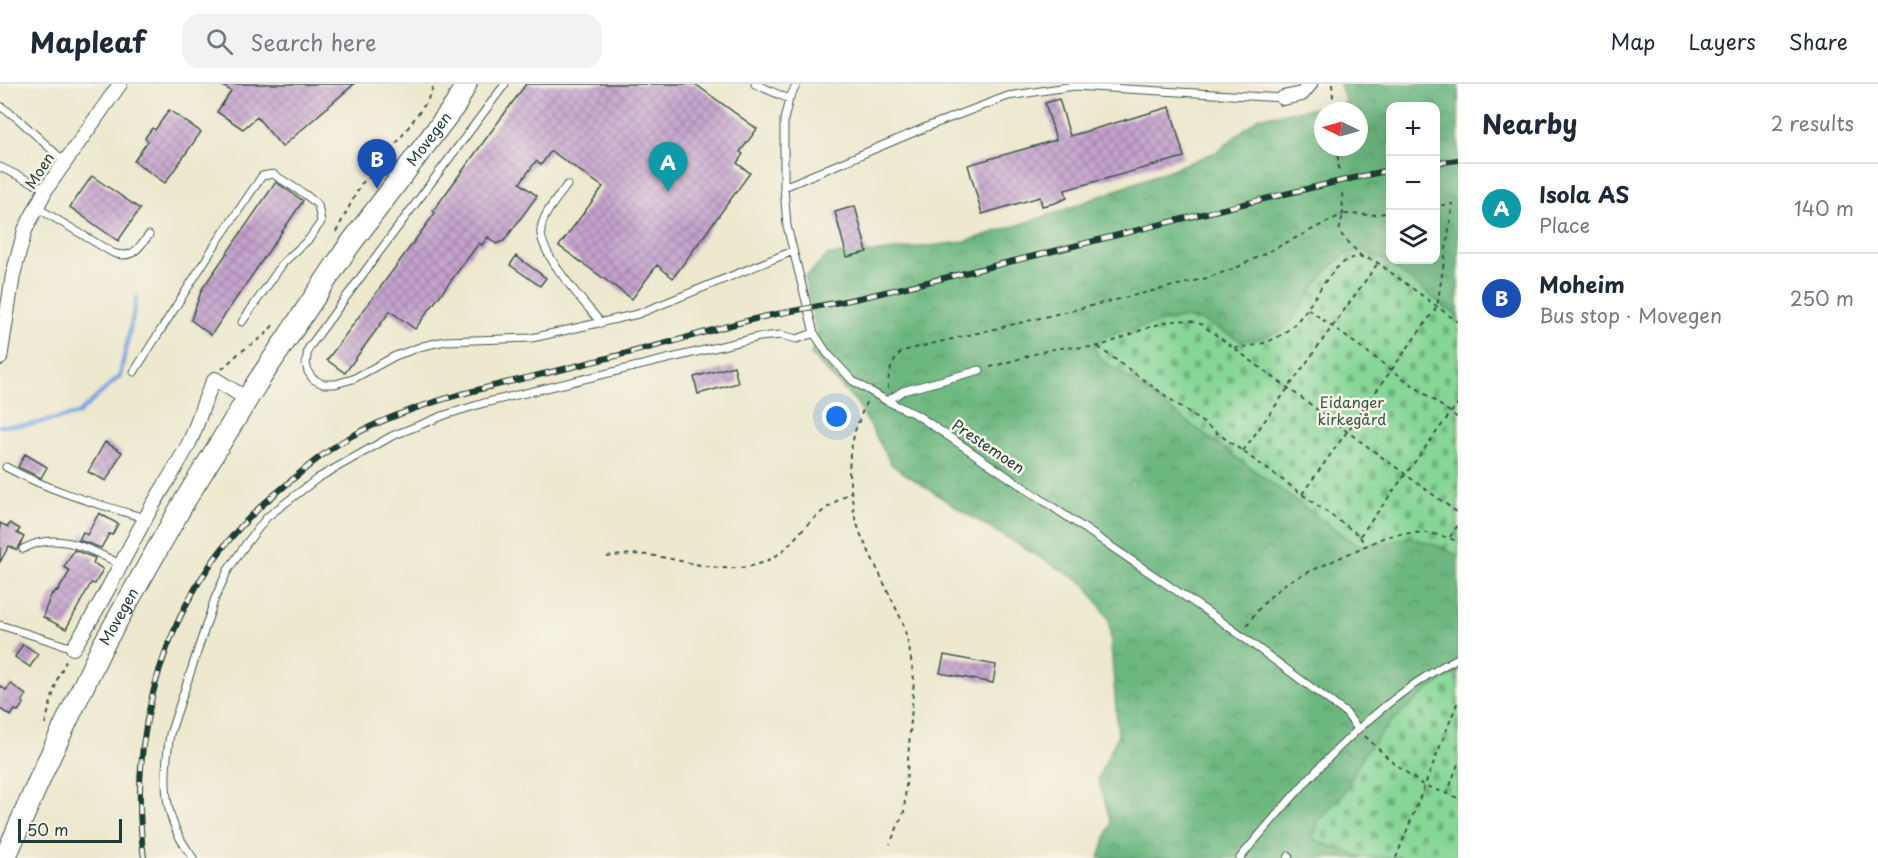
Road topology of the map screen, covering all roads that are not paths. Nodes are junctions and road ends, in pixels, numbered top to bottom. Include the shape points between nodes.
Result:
1 (466, 84) edge
2 (505, 84) edge
3 (755, 84) edge
4 (797, 84) edge
5 (1310, 84) edge
6 (115, 86) edge
7 (1283, 98) joint
8 (789, 99) junction
9 (0, 106) edge
10 (66, 162) junction
11 (0, 166) edge
12 (567, 185) dead end
13 (784, 187) junction
14 (46, 189) junction
15 (36, 207) junction
16 (150, 235) dead end
17 (793, 251) junction
18 (6, 288) edge
19 (242, 322) dead end
20 (601, 323) junction
21 (814, 333) junction
22 (0, 358) edge
23 (980, 370) road end
24 (134, 372) dead end
25 (247, 399) junction
26 (888, 401) junction
27 (6, 467) dead end
28 (146, 518) junction
29 (23, 549) dead end
30 (120, 564) junction
31 (0, 625) edge
32 (73, 648) joint
33 (1458, 658) edge
34 (1358, 729) junction
35 (8, 851) edge
36 (193, 858) edge
37 (1240, 858) edge

1 - 25 main road, Movegen via 450,112 348,247
2 - 20 lane via 324,325 308,349 308,372 323,384 335,384 423,346 445,341 532,338
3 - 8 lane
4 - 8 lane, Prestemoen
5 - 7 street via 1302,94
6 - 10 street, Moen
7 - 13 lane via 1074,86 1008,96
8 - 13 lane, Prestemoen via 784,120
9 - 10 lane
10 - 14 street, Moen
11 - 14 lane
12 - 20 lane via 546,216 541,238 552,261
13 - 17 lane, Prestemoen
14 - 15 street, Moen
15 - 16 lane via 122,256 134,252
15 - 18 street, Moen
17 - 20 lane via 638,314
17 - 21 lane, Prestemoen
18 - 22 street, Moen
19 - 24 lane via 284,262 321,222 318,205 273,174 262,176
21 - 26 lane, Prestemoen via 853,381
21 - 36 lane via 797,339 781,335 759,337 445,415 392,436 326,474 267,517 228,570 215,598 170,734 166,757 170,816
23 - 26 lane via 903,391
25 - 28 street, Movegen via 215,379 189,442
25 - 35 main road, Movegen via 102,647
26 - 34 lane, Prestemoen via 917,415 1241,635 1346,713
27 - 28 lane via 64,494
28 - 30 street, Movegen
29 - 30 lane via 49,540 65,541
30 - 32 street, Movegen via 93,619
31 - 32 lane
33 - 34 lane via 1440,667
34 - 37 lane via 1293,794

